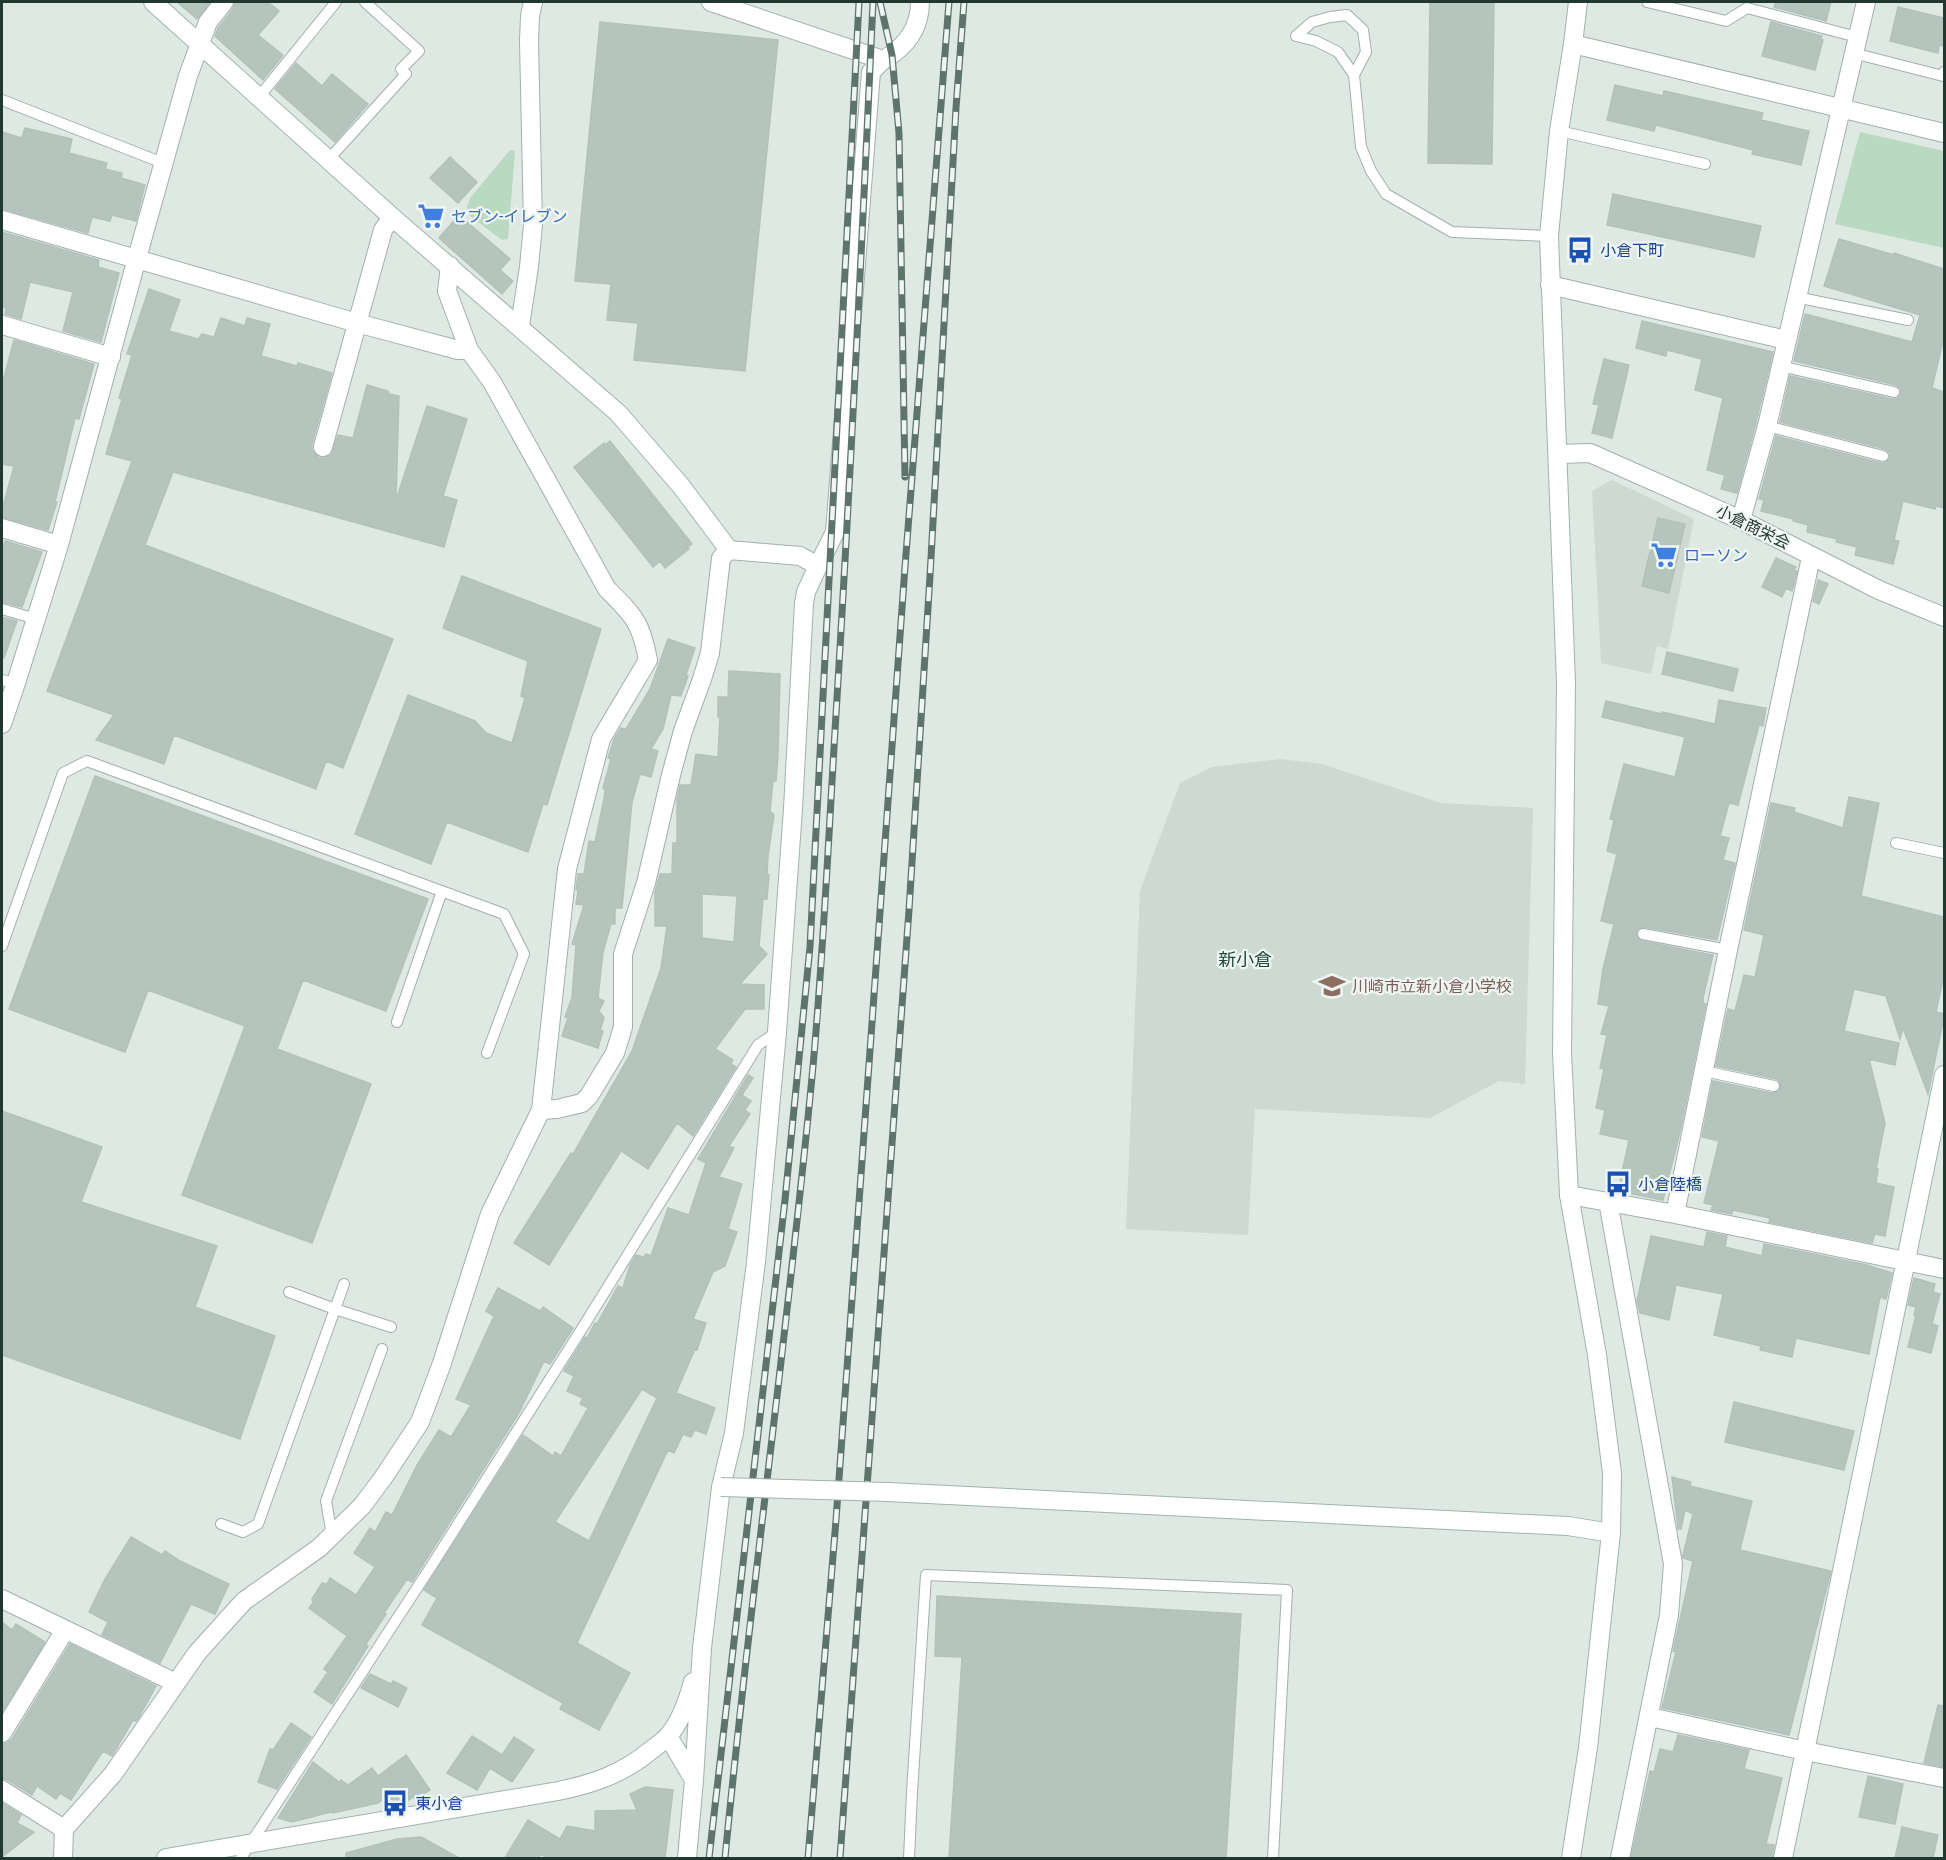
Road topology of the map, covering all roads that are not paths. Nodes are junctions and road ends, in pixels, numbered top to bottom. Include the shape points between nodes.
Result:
1 (153, 2) edge
2 (224, 2) edge
3 (336, 2) edge
4 (533, 2) edge
5 (711, 2) edge
6 (920, 2) edge
7 (1578, 2) edge
8 (1647, 2) edge
9 (1866, 2) edge
10 (368, 3) edge
11 (200, 44) junction
12 (1573, 44) junction
13 (1855, 45) junction
14 (883, 60) junction
15 (1944, 72) edge
16 (1354, 75) junction
17 (259, 97) junction
18 (2, 100) edge
19 (1840, 109) junction
20 (1559, 131) junction
21 (1944, 133) edge
22 (329, 159) junction
23 (163, 163) junction
24 (1706, 164) dead end
25 (393, 217) junction
26 (2, 220) edge
27 (1549, 236) junction
28 (137, 258) junction
29 (450, 266) junction
30 (1550, 285) junction
31 (1796, 297) junction
32 (1908, 320) dead end
33 (357, 323) junction
34 (2, 325) edge
35 (520, 326) junction
36 (1786, 340) junction
37 (469, 350) junction
38 (111, 357) junction
39 (1780, 366) junction
40 (1894, 392) dead end
41 (1767, 426) junction
42 (323, 447) dead end
43 (1558, 454) junction
44 (1883, 456) dead end
45 (1741, 520) junction
46 (2, 528) edge
47 (59, 545) junction
48 (729, 550) junction
49 (1811, 556) junction
50 (818, 566) junction
51 (2, 609) edge
52 (1944, 617) edge
53 (36, 619) junction
54 (9, 681) edge
55 (2, 724) edge
56 (1896, 843) dead end
57 (1944, 853) edge
58 (442, 891) junction
59 (4, 930) edge
60 (1643, 933) dead end
61 (2, 946) edge
62 (1728, 950) junction
63 (397, 1022) dead end
64 (777, 1032) junction
65 (487, 1053) dead end
66 (1704, 1071) junction
67 (1944, 1075) edge
68 (1774, 1086) dead end
69 (542, 1110) junction
70 (1569, 1195) junction
71 (1608, 1201) junction
72 (1675, 1214) junction
73 (1906, 1262) junction
74 (1944, 1269) edge
75 (344, 1284) dead end
76 (289, 1292) dead end
77 (335, 1309) junction
78 (391, 1327) dead end
79 (382, 1349) dead end
80 (721, 1487) junction
81 (221, 1524) dead end
82 (1611, 1533) junction
83 (332, 1535) junction
84 (2, 1599) edge
85 (65, 1630) junction
86 (702, 1648) junction
87 (176, 1683) junction
88 (1650, 1717) junction
89 (2, 1733) edge
90 (668, 1736) junction
91 (1805, 1751) junction
92 (1944, 1778) edge
93 (694, 1780) junction
94 (2, 1790) edge
95 (64, 1829) junction
96 (252, 1843) junction
97 (63, 1858) edge
98 (166, 1858) edge
99 (241, 1858) edge
100 (687, 1858) edge
101 (909, 1858) edge
102 (1273, 1858) edge
103 (1571, 1858) edge
104 (1620, 1858) edge
105 (1783, 1858) edge

1 - 11 street
2 - 11 street via 208,22
3 - 17 lane
4 - 35 street via 529,41 532,225
5 - 14 street
6 - 14 street via 910,39
7 - 12 street
8 - 13 lane via 1726,21 1747,8
9 - 13 street
10 - 22 lane via 419,51 401,69 406,74
11 - 17 street
11 - 23 street
12 - 19 street
12 - 20 street
13 - 15 lane via 1943,76
13 - 19 street
14 - 50 street via 871,72 837,518 832,539
16 - 16 lane via 1338,52 1296,36 1312,22 1347,15 1363,30 1366,52
16 - 27 lane via 1361,147 1386,194 1452,232
17 - 22 street
18 - 23 lane
19 - 21 street
19 - 31 street
20 - 24 lane
20 - 27 street
22 - 25 street
23 - 28 street
25 - 29 street
25 - 33 street via 383,230
26 - 28 street
27 - 30 street
28 - 33 street
28 - 38 street
29 - 35 street
29 - 37 street via 447,291
30 - 36 street
30 - 43 street
31 - 32 lane
31 - 36 street
33 - 37 street
33 - 42 street
34 - 38 street
35 - 48 street via 618,413
36 - 39 street
37 - 69 street via 492,382 607,589 632,614 643,635 648,660 601,739 567,869
38 - 47 street
39 - 40 lane
39 - 41 street
41 - 44 lane
41 - 45 street
43 - 45 street, 小倉商栄会 via 1590,453
43 - 70 street via 1566,683 1562,1053
45 - 49 street, 小倉商栄会
46 - 47 street
47 - 53 street
48 - 50 street via 800,556
48 - 69 street via 721,558 710,653 683,731 646,883 623,954 623,1027 615,1053 582,1103
49 - 52 street, 小倉商栄会
49 - 62 street
50 - 64 street via 804,603
51 - 53 lane
53 - 54 street
54 - 55 street
56 - 57 lane
58 - 59 lane via 87,761 63,773
58 - 63 lane
58 - 65 lane via 504,914 524,954
59 - 61 lane
60 - 62 lane
62 - 66 street
64 - 80 street via 756,1262 734,1433
64 - 96 lane via 758,1045 583,1327
66 - 68 lane
66 - 72 street
67 - 73 street
69 - 83 street via 490,1214 420,1422 362,1506
70 - 71 street
70 - 82 street via 1597,1356 1612,1473
71 - 72 street
71 - 88 street via 1673,1564 1670,1615
72 - 73 street
73 - 74 street
73 - 91 street
75 - 77 lane
76 - 77 lane
77 - 78 lane
77 - 81 lane via 258,1524 243,1532
79 - 83 lane via 326,1502
80 - 82 street, bridge via 1568,1526
80 - 86 street
82 - 103 street via 1588,1748
83 - 87 street via 244,1601
84 - 85 street
85 - 87 street
85 - 89 street
86 - 90 street via 688,1702
86 - 93 street
87 - 95 street via 113,1774
88 - 91 street
88 - 104 street
90 - 93 street
90 - 96 street via 635,1764 581,1786
91 - 92 street
91 - 105 street
93 - 100 street
94 - 95 street
95 - 97 street
96 - 98 street
96 - 99 lane
101 - 102 lane via 926,1575 1287,1590

